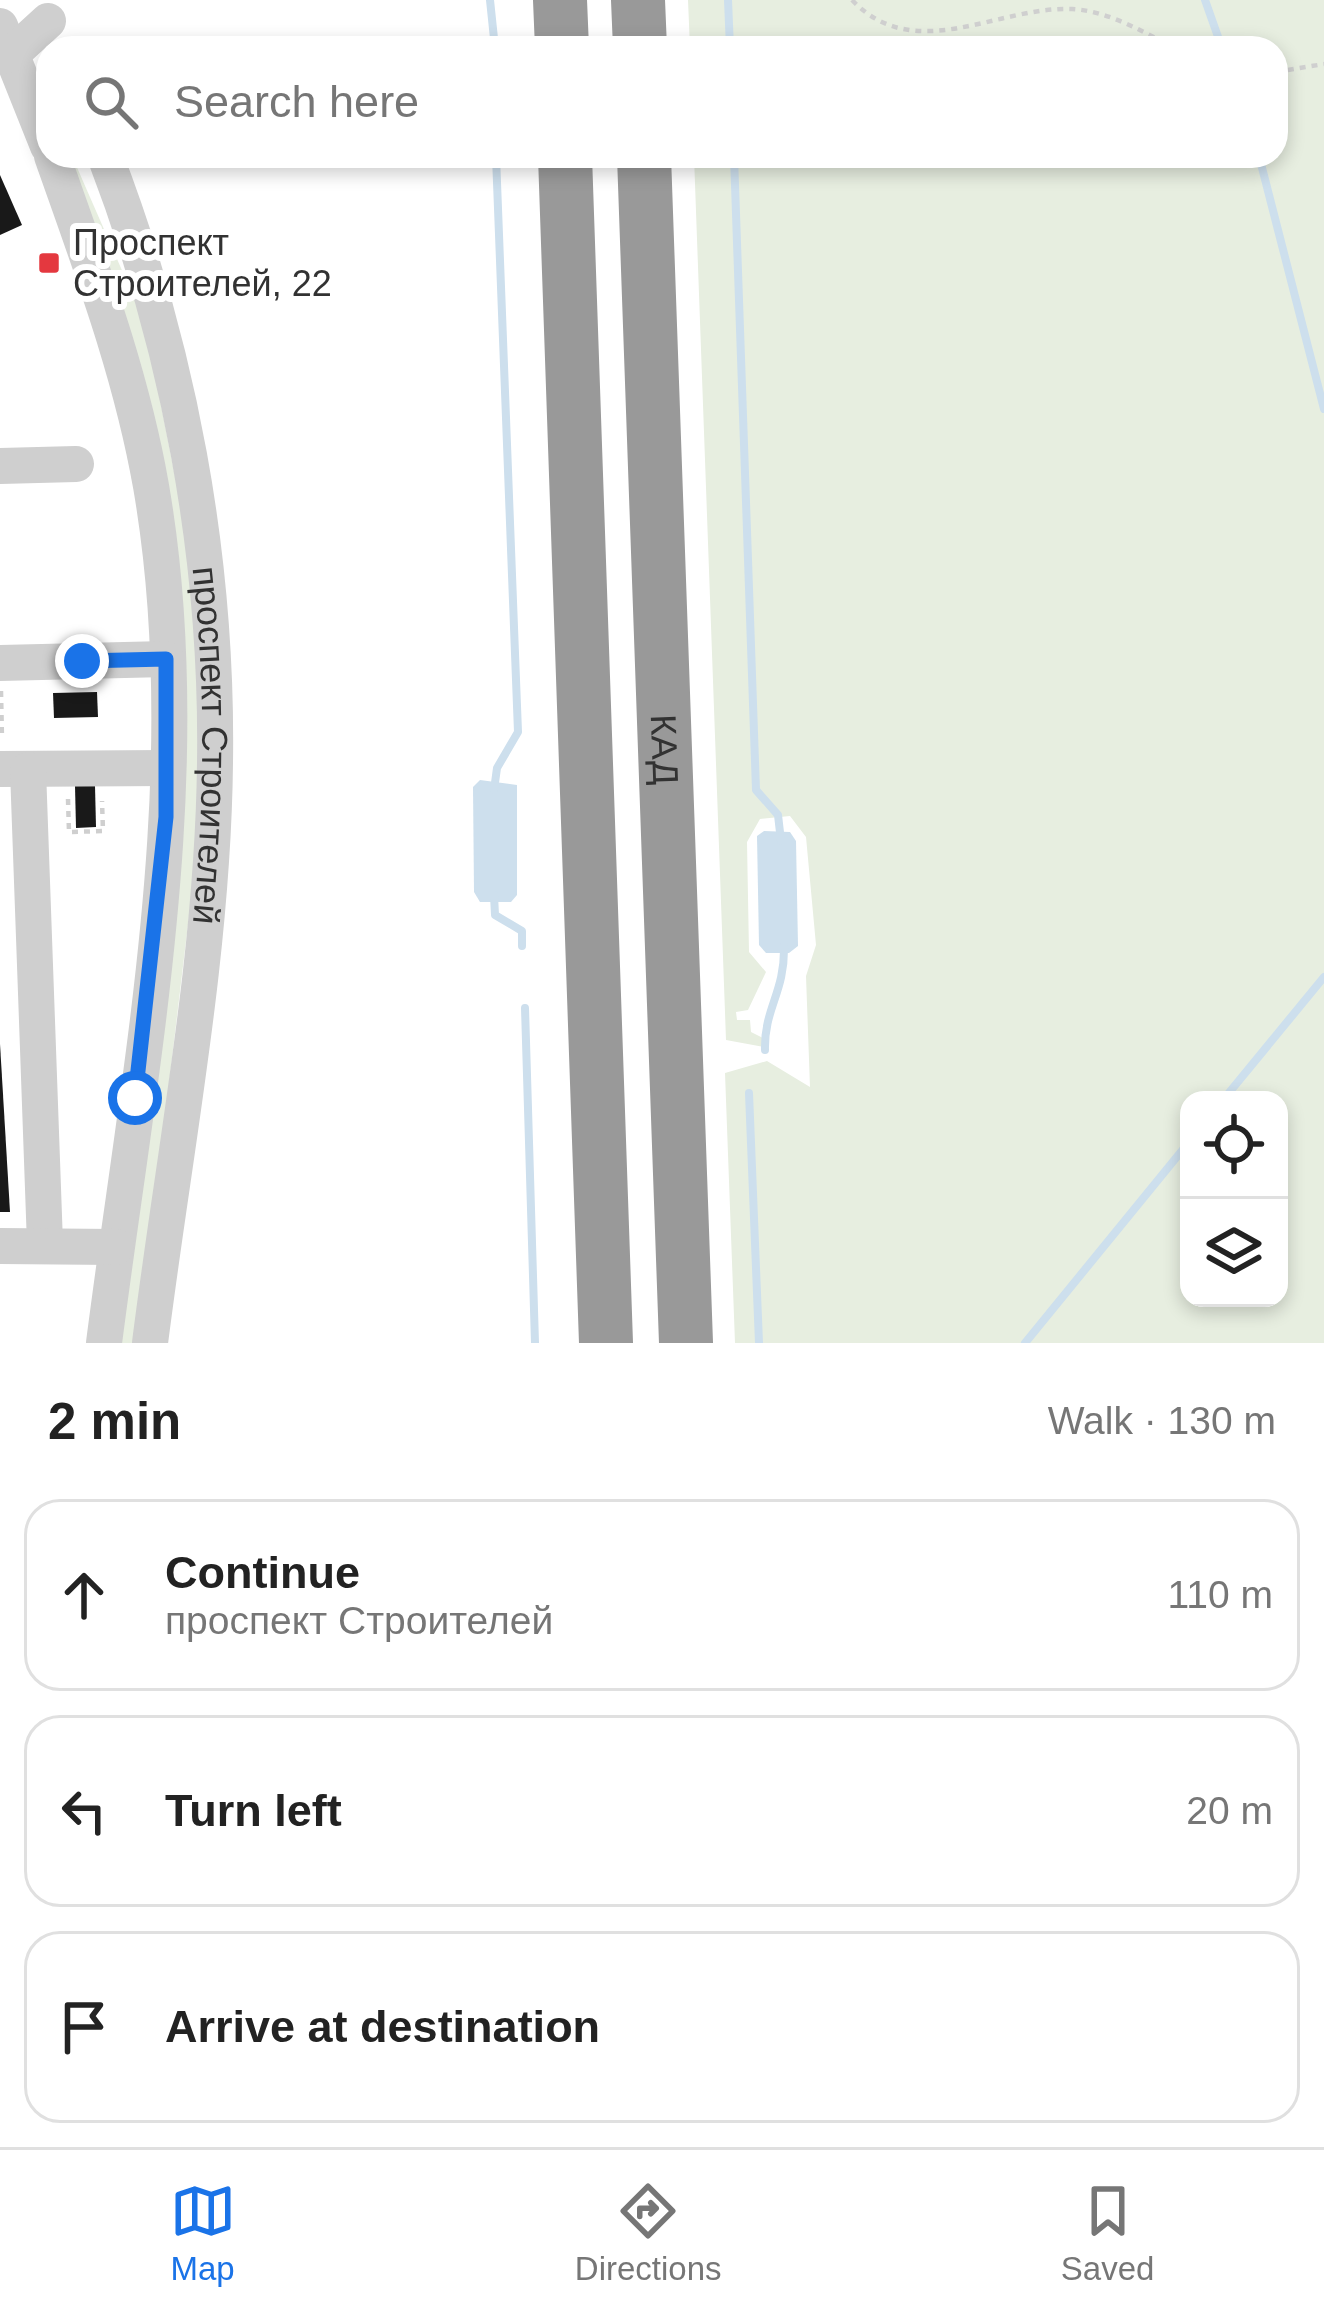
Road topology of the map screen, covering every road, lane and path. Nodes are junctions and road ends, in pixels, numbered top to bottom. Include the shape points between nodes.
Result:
1 (560, 0) edge
2 (638, 0) edge
3 (852, 0) edge
4 (49, 23) edge
5 (562, 36) edge
6 (640, 36) edge
7 (1151, 36) edge
8 (3, 39) edge
9 (1324, 64) edge
10 (1288, 71) edge
11 (36, 117) edge
12 (56, 168) edge
13 (110, 168) edge
14 (565, 168) edge
15 (644, 168) edge
16 (76, 464) dead end
17 (0, 466) edge
18 (166, 659) junction
19 (0, 662) edge
20 (168, 768) junction
21 (10, 769) edge
22 (84, 769) junction
23 (44, 1244) junction
24 (0, 1246) edge
25 (116, 1247) junction
26 (104, 1343) edge
27 (150, 1343) edge
28 (606, 1343) edge
29 (686, 1343) edge

1 - 5 highway
2 - 6 highway
3 - 7 path via 911,34 1070,9 1110,16
4 - 8 street
8 - 11 street
9 - 10 path
12 - 18 street, проспект Строителей via 134,404 163,573
13 - 27 street, проспект Строителей via 177,398 206,567 215,698 206,903
14 - 28 highway
15 - 29 highway, КАД
16 - 17 street
18 - 19 street
18 - 20 street, проспект Строителей
19 - 21 path
20 - 22 street
20 - 25 street, проспект Строителей
21 - 22 street
21 - 23 street
22 - 22 path via 69,832 103,831
23 - 24 street
23 - 25 street
25 - 26 street, проспект Строителей

